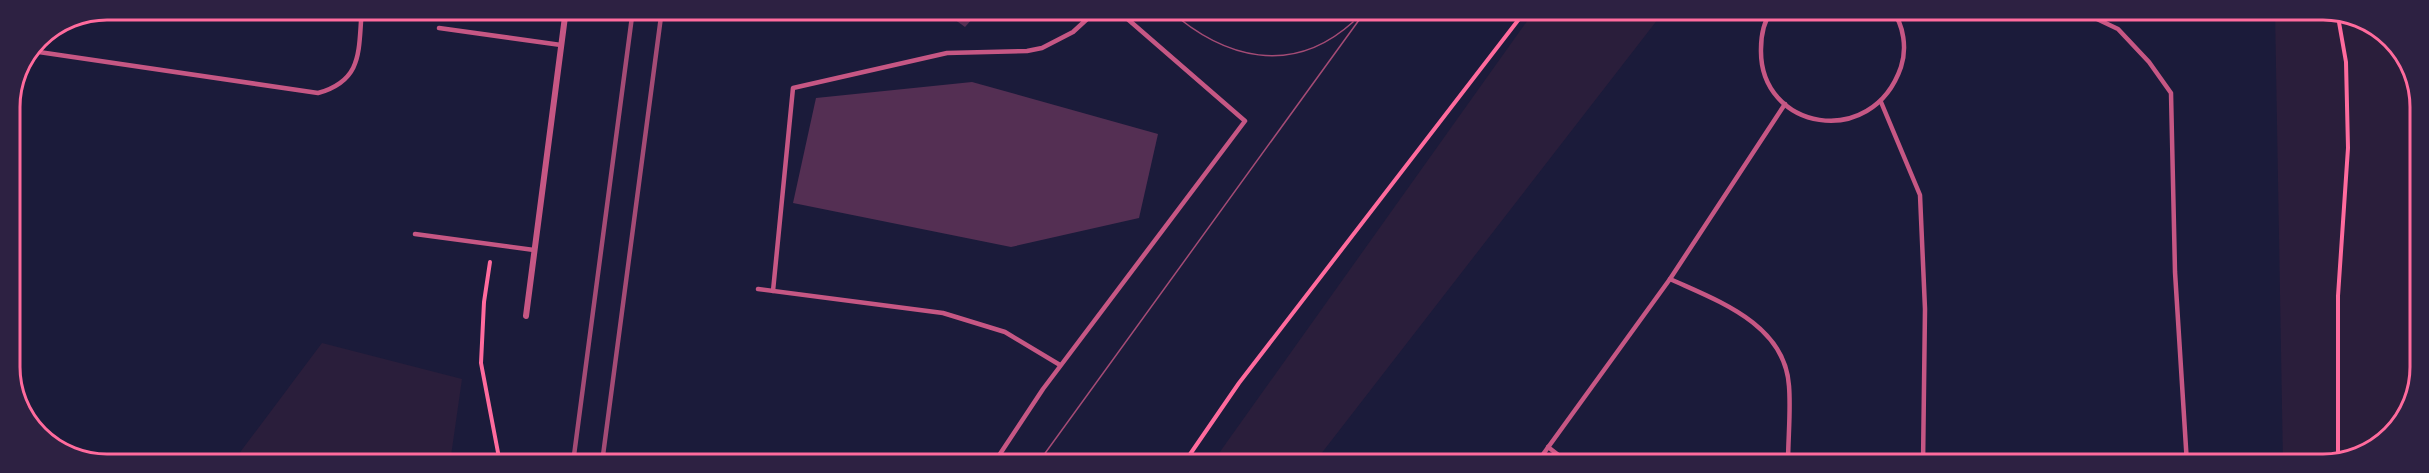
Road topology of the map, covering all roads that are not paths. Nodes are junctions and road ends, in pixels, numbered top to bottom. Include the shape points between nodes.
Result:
1 (361, 20) edge
2 (564, 20) edge
3 (1086, 20) edge
4 (1129, 20) edge
5 (1768, 20) edge
6 (1896, 20) edge
7 (2099, 20) edge
8 (439, 28) dead end
9 (561, 45) junction
10 (39, 52) edge
11 (1881, 102) junction
12 (1785, 104) junction
13 (415, 234) dead end
14 (534, 250) junction
15 (1670, 279) junction
16 (758, 289) dead end
17 (773, 291) junction
18 (526, 316) dead end
19 (1060, 365) junction
20 (1548, 447) junction
21 (1000, 454) edge
22 (1543, 454) edge
23 (1557, 454) edge
24 (1788, 454) edge
25 (1923, 454) edge
26 (2186, 454) edge

1 - 10 lane via 358,52 347,80 318,93
2 - 9 street
3 - 17 lane via 1073,32 1042,48 947,53 793,88
4 - 19 lane via 1245,121
5 - 12 lane via 1761,36 1760,61 1768,84
6 - 11 lane via 1903,36 1903,60 1895,83
7 - 26 lane via 2118,29 2171,93 2175,272
8 - 9 lane
9 - 14 street
11 - 12 lane via 1843,121 1822,121
11 - 25 lane via 1920,195
12 - 15 lane
13 - 14 lane
14 - 18 street
15 - 20 lane
15 - 24 lane via 1723,303 1762,328 1781,352 1789,384
16 - 17 lane
17 - 19 lane via 943,313 1005,332
19 - 21 lane
20 - 22 lane
20 - 23 lane

